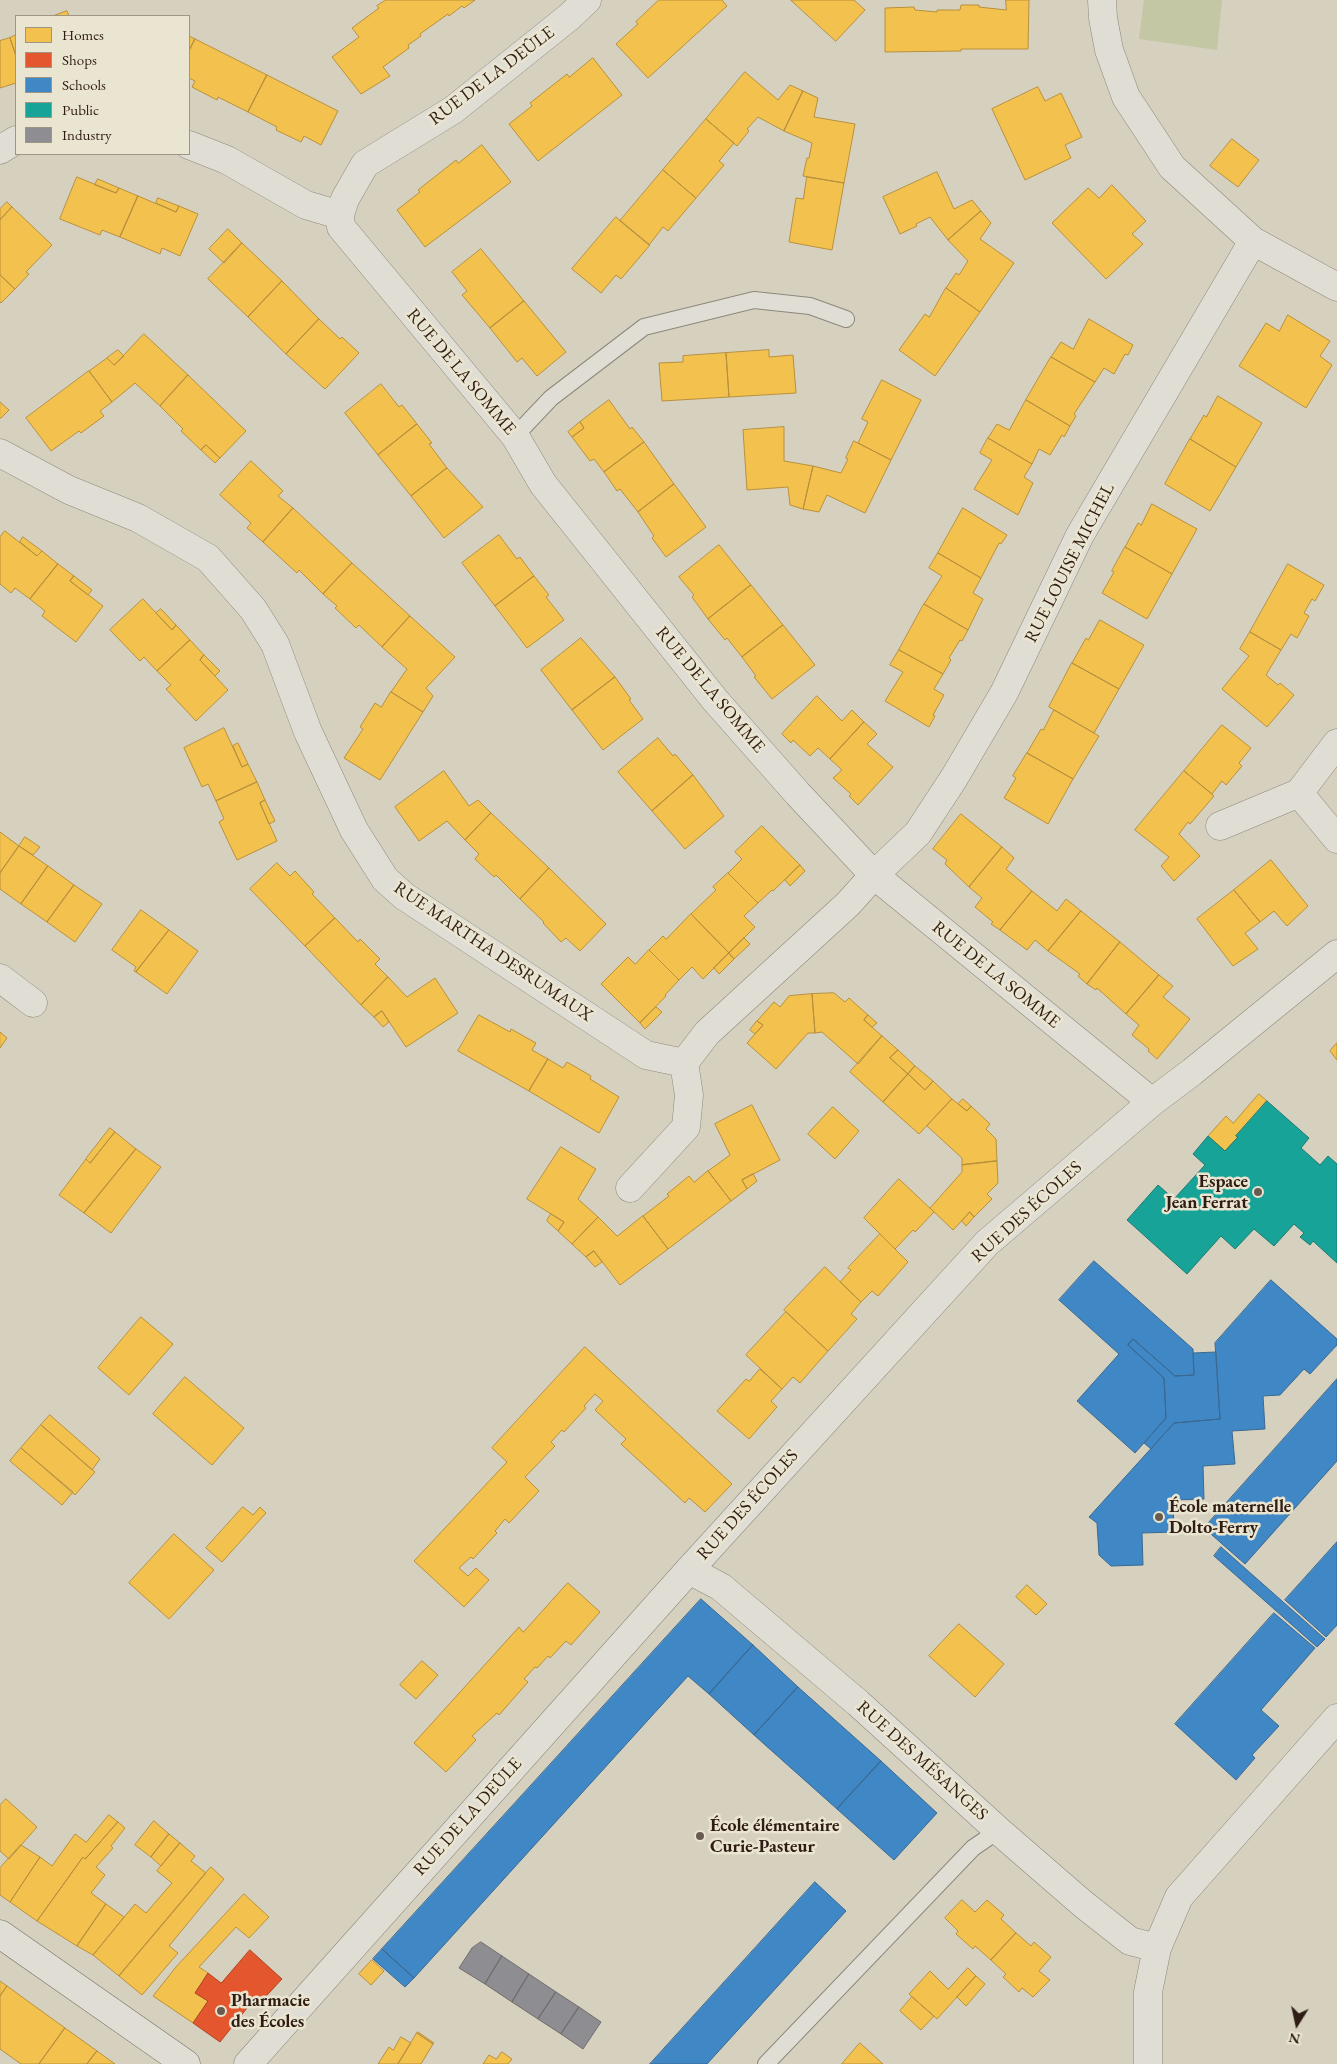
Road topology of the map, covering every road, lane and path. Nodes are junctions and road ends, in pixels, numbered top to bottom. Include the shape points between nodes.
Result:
1 (587, 0) edge
2 (1102, 0) edge
3 (15, 141) edge
4 (190, 145) edge
5 (0, 150) edge
6 (340, 215) junction
7 (1253, 241) junction
8 (1337, 287) edge
9 (846, 319) dead end
10 (515, 436) junction
11 (0, 453) edge
12 (1337, 743) edge
13 (1299, 793) junction
14 (1220, 826) dead end
15 (1337, 839) edge
16 (874, 875) junction
17 (1337, 954) edge
18 (0, 978) edge
19 (34, 1003) dead end
20 (684, 1063) junction
21 (1152, 1102) junction
22 (630, 1188) dead end
23 (689, 1570) junction
24 (1337, 1718) edge
25 (1000, 1832) junction
26 (0, 1934) edge
27 (1157, 1948) junction
28 (186, 2064) edge
29 (248, 2064) edge
30 (766, 2064) edge
31 (1148, 2064) edge

1 - 6 street, RUE DE LA DEÛLE via 453,110 365,164 345,199
2 - 7 street via 1110,50 1126,97 1172,167
3 - 5 street
4 - 6 street via 227,160 306,205
6 - 10 street, RUE DE LA SOMME via 341,227 352,243
7 - 8 street
7 - 16 street, RUE LOUISE MICHEL via 1080,535 1004,693 954,778 918,833
9 - 10 lane via 810,306 754,300 644,327 550,398
10 - 16 street, RUE DE LA SOMME via 543,484 715,700
11 - 20 street, RUE MARTHA DESRUMAUX via 69,490 138,518 208,558 253,609 275,644 308,732 354,830 384,878 404,896 646,1055
12 - 13 street
13 - 14 street
13 - 15 street
16 - 20 street via 848,904 707,1033
16 - 21 street, RUE DE LA SOMME
17 - 21 street, RUE DES ÉCOLES
18 - 19 street
20 - 22 street via 689,1095 686,1127
21 - 23 street, RUE DES ÉCOLES via 987,1243
23 - 25 street, RUE DES MÉSANGES via 721,1587 858,1703
23 - 29 street, RUE DE LA DEÛLE
24 - 27 street via 1179,1897
25 - 27 street, RUE DES MÉSANGES via 1130,1941
25 - 30 lane via 988,1836 973,1848
26 - 28 street
27 - 31 street via 1148,1992

